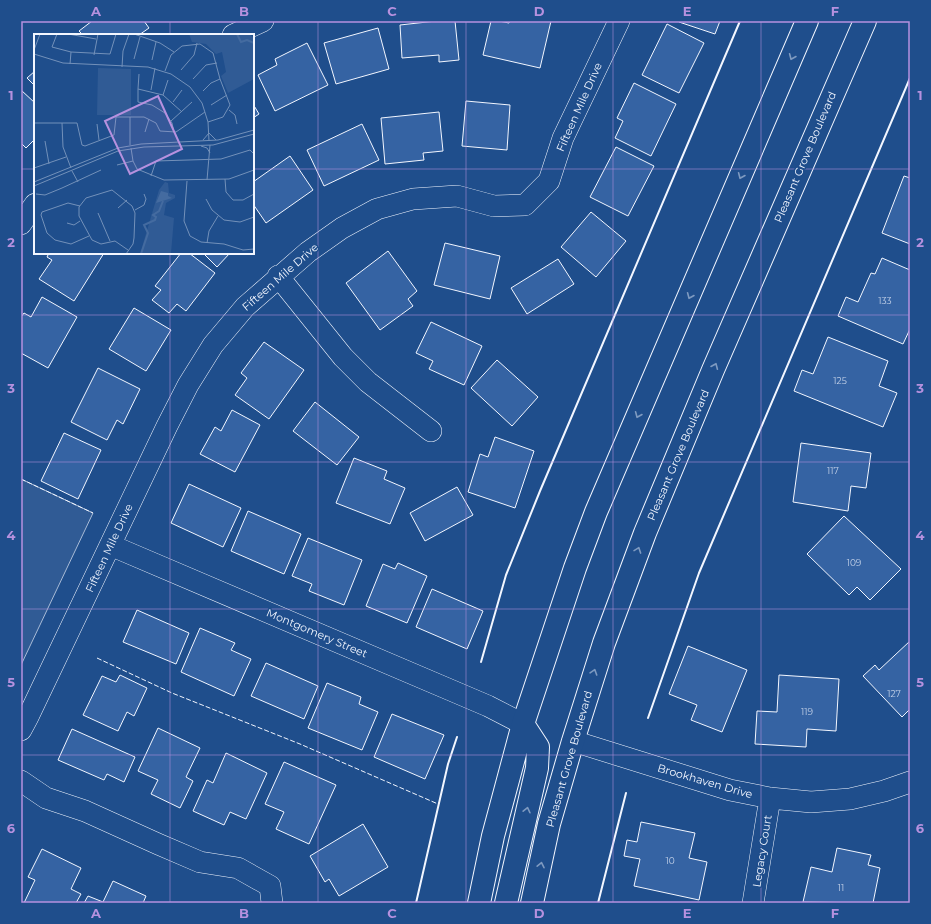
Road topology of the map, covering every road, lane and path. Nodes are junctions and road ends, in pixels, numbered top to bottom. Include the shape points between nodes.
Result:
1 (263, 21) edge
2 (619, 21) edge
3 (807, 21) edge
4 (865, 21) edge
5 (235, 34) edge
6 (34, 205) edge
7 (21, 224) edge
8 (278, 276) junction
9 (431, 431) dead end
10 (110, 545) junction
11 (523, 724) junction
12 (21, 730) edge
13 (573, 741) junction
14 (21, 781) edge
15 (910, 782) edge
16 (770, 798) junction
17 (272, 903) edge
18 (479, 903) edge
19 (506, 903) edge
20 (532, 903) edge
21 (753, 903) edge

1 - 5 street
2 - 8 street, Fifteen Mile Drive via 563,138 548,181 525,205 494,206 457,196 413,199 377,209 342,228
3 -> 11 main road via 596,512 574,568
13 -> 4 main road, Pleasant Grove Boulevard via 604,643 645,532
6 - 7 street
8 - 9 street via 343,357 368,382
8 - 10 street, Fifteen Mile Drive via 245,307 213,345 167,426
10 - 11 street, Montgomery Street via 489,706
10 - 12 street, Fifteen Mile Drive
11 - 18 main road via 493,836
19 -> 11 main road via 537,768 538,747
13 - 16 street, Brookhaven Drive via 730,790
20 -> 13 main road, Pleasant Grove Boulevard via 549,824
14 - 17 street via 46,798 85,811 200,862 238,868 270,886
15 - 16 street, Brookhaven Drive via 850,798 811,802
16 - 21 street, Legacy Court

